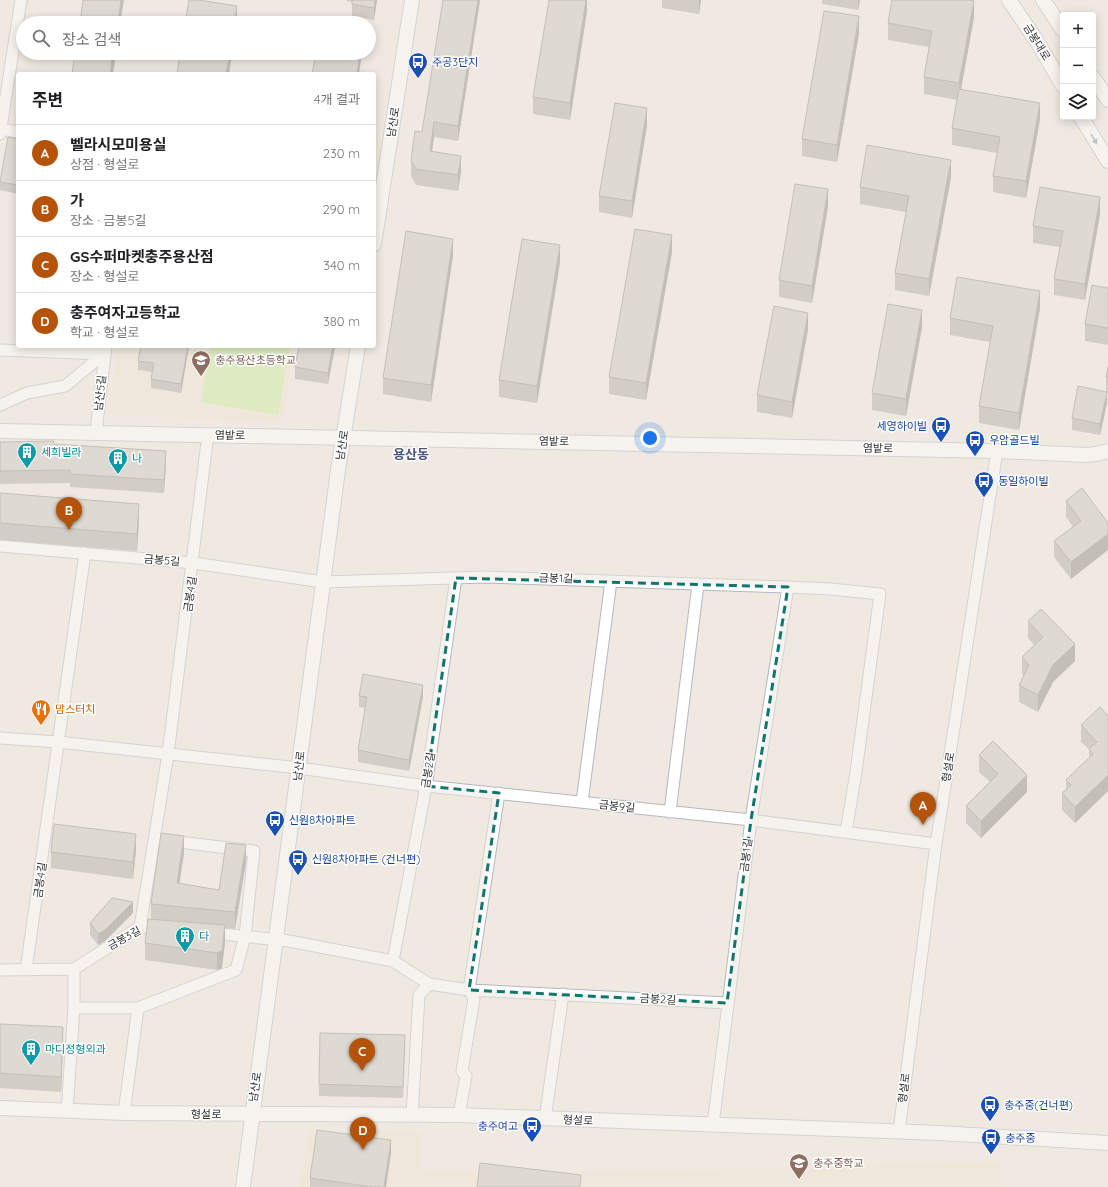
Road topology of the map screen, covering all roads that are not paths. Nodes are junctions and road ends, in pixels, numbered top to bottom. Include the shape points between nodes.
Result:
1 (21, 0) edge
2 (412, 0) edge
3 (1009, 0) edge
4 (1043, 0) edge
5 (18, 16) edge
6 (1060, 26) edge
7 (16, 31) edge
8 (1096, 81) edge
9 (1062, 84) edge
10 (1108, 100) edge
11 (1083, 120) edge
12 (0, 130) edge
13 (16, 132) edge
14 (1108, 161) edge
15 (378, 192) edge
16 (376, 218) edge
17 (358, 348) edge
18 (0, 350) edge
19 (105, 350) edge
20 (0, 405) edge
21 (0, 431) edge
22 (96, 432) junction
23 (208, 434) junction
24 (343, 437) junction
25 (997, 451) junction
26 (1108, 451) edge
27 (0, 546) edge
28 (85, 553) junction
29 (194, 563) junction
30 (456, 578) junction
31 (611, 580) junction
32 (323, 582) junction
33 (698, 584) junction
34 (788, 587) junction
35 (0, 738) edge
36 (58, 742) junction
37 (168, 754) junction
38 (299, 768) junction
39 (426, 786) junction
40 (499, 793) junction
41 (582, 802) junction
42 (670, 812) junction
43 (751, 820) junction
44 (846, 832) junction
45 (155, 839) junction
46 (936, 844) junction
47 (140, 927) junction
48 (170, 929) edge
49 (200, 932) edge
50 (245, 936) junction
51 (277, 939) junction
52 (393, 961) junction
53 (74, 969) junction
54 (0, 970) edge
55 (26, 970) junction
56 (429, 984) junction
57 (469, 990) junction
58 (562, 994) junction
59 (727, 1003) junction
60 (74, 1008) junction
61 (138, 1008) junction
62 (0, 1108) edge
63 (67, 1111) junction
64 (124, 1113) junction
65 (252, 1114) junction
66 (458, 1115) junction
67 (412, 1116) junction
68 (545, 1119) junction
69 (713, 1125) junction
70 (899, 1131) junction
71 (1108, 1143) edge
72 (243, 1187) edge

1 - 5 street
2 - 15 street, 남산로
3 - 9 street, 금봉대로
4 - 6 street
7 - 12 street
8 - 10 street
11 -> 14 street
12 - 13 street
15 - 16 street, 남산로
17 - 24 street, 남산로
18 - 19 street
19 - 20 street via 65,386 27,393
19 - 22 street, 남산5길
21 - 22 street, 염밭로
22 - 23 street, 염밭로
23 - 24 street, 염밭로
23 - 29 street, 금봉4길
24 - 25 street, 염밭로
24 - 32 street, 남산로
25 - 26 street, 염밭로 via 1086,455
25 - 46 street, 형설로
27 - 28 street, 금봉5길
28 - 29 street, 금봉5길
28 - 36 street, 금봉4길
29 - 32 street, 금봉5길
29 - 37 street, 금봉4길
30 - 31 street, 금봉1길
30 - 32 street, 금봉1길
30 - 39 street, 금봉2길
31 - 33 street, 금봉1길
31 - 41 street
32 - 38 street, 남산로
33 - 34 street, 금봉1길
33 - 42 street
34 - 43 street, 금봉1길
34 - 44 street, 금봉1길 via 880,594
35 - 36 street
36 - 37 street
36 - 55 street, 금봉4길
37 - 38 street
37 - 45 street, 금봉4길
38 - 39 street, 금봉9길
38 - 51 street, 남산로
39 - 40 street, 금봉9길
39 - 52 street, 금봉2길
40 - 41 street, 금봉9길
40 - 57 street
41 - 42 street, 금봉9길
42 - 43 street, 금봉9길
43 - 44 street, 금봉9길
43 - 59 street, 금봉1길
44 - 46 street, 금봉9길
45 - 47 street, 금봉4길
45 - 50 street via 254,851
46 - 70 street, 형설로
47 - 48 street, 금봉3길
47 - 53 street, 금봉3길
49 - 50 street
50 - 51 street
50 - 61 street via 236,970
51 - 52 street, 금봉2길
51 - 65 street, 남산로
52 - 56 street, 금봉2길
53 - 55 street
53 - 60 street
54 - 55 street
56 - 57 street, 금봉2길
56 - 67 street via 419,995
57 - 58 street, 금봉2길
57 - 66 street via 474,999 462,1071 466,1076
58 - 59 street, 금봉2길
58 - 68 street
59 - 69 street, 금봉1길
60 - 61 street
60 - 63 street
61 - 64 street
62 - 63 street, 형설로
63 - 64 street, 형설로
64 - 65 street, 형설로
65 - 67 street, 형설로
65 - 72 street, 남산로
66 - 67 street, 형설로
66 - 68 street, 형설로
68 - 69 street, 형설로
69 - 70 street, 형설로
70 - 71 street, 형설로

